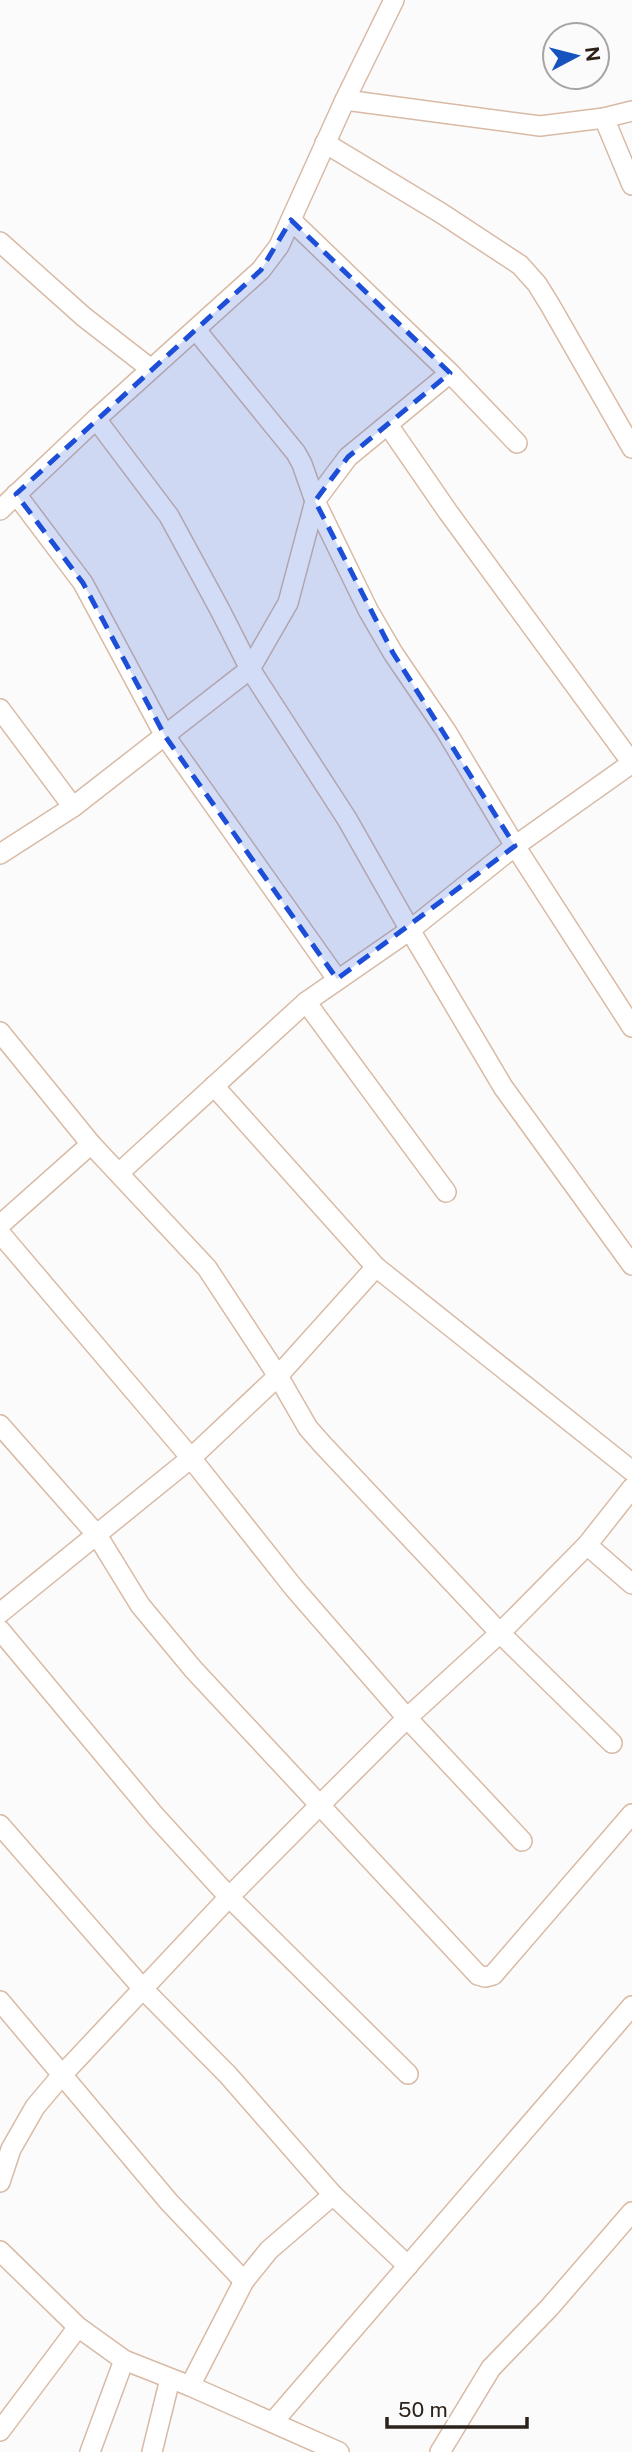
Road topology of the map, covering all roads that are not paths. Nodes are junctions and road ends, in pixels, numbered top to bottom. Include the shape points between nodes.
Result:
1 (394, 0) edge
2 (345, 100) junction
3 (632, 111) edge
4 (604, 118) junction
5 (326, 144) junction
6 (632, 185) edge
7 (291, 220) junction
8 (0, 242) edge
9 (196, 330) junction
10 (151, 369) junction
11 (450, 373) junction
12 (96, 419) junction
13 (388, 425) junction
14 (517, 443) dead end
15 (632, 447) edge
16 (16, 495) junction
17 (315, 501) junction
18 (0, 510) edge
19 (250, 669) junction
20 (0, 709) edge
21 (164, 736) junction
22 (632, 763) edge
23 (74, 807) junction
24 (514, 846) junction
25 (0, 854) edge
26 (410, 930) junction
27 (337, 979) junction
28 (306, 1002) junction
29 (632, 1027) edge
30 (0, 1032) edge
31 (214, 1086) junction
32 (91, 1144) junction
33 (118, 1173) junction
34 (446, 1192) dead end
35 (0, 1226) edge
36 (0, 1233) edge
37 (632, 1265) edge
38 (376, 1267) junction
39 (278, 1376) junction
40 (1, 1428) edge
41 (191, 1458) junction
42 (632, 1471) edge
43 (632, 1488) edge
44 (97, 1535) junction
45 (587, 1545) junction
46 (632, 1584) edge
47 (0, 1613) edge
48 (0, 1630) edge
49 (500, 1633) junction
50 (407, 1718) junction
51 (611, 1743) dead end
52 (319, 1806) junction
53 (632, 1814) edge
54 (0, 1825) edge
55 (522, 1841) dead end
56 (229, 1897) junction
57 (144, 1990) junction
58 (0, 2001) edge
59 (632, 2006) edge
60 (408, 2074) dead end
61 (62, 2075) junction
62 (0, 2182) edge
63 (333, 2195) junction
64 (632, 2212) edge
65 (0, 2251) edge
66 (408, 2266) junction
67 (244, 2281) junction
68 (78, 2327) junction
69 (124, 2360) junction
70 (170, 2379) junction
71 (190, 2386) junction
72 (273, 2423) junction
73 (0, 2431) edge
74 (90, 2452) edge
75 (152, 2452) edge
76 (339, 2452) edge
77 (440, 2452) edge

1 - 2 street
2 - 4 street via 540,126
2 - 5 street
3 - 4 street
4 - 6 street
5 - 7 street
5 - 15 street via 520,265 550,305
7 - 9 street via 261,270
7 - 11 street
8 - 10 street
9 - 10 street
9 - 17 street via 296,453
10 - 12 street
11 - 13 street
11 - 14 street
12 - 16 street
12 - 19 street via 169,516
13 - 17 street via 348,457
13 - 22 street
16 - 18 street
16 - 21 street via 83,583
17 - 19 street via 288,603
17 - 24 street via 368,610
19 - 21 street
19 - 26 street via 347,819
20 - 23 street
21 - 23 street
21 - 27 street
22 - 24 street
23 - 25 street
24 - 26 street
24 - 29 street
26 - 27 street
26 - 37 street via 503,1087
27 - 28 street
28 - 31 street
28 - 34 street
30 - 32 street
31 - 33 street
31 - 38 street
32 - 33 street
32 - 35 street
33 - 39 street via 206,1268
36 - 41 street
38 - 39 street
38 - 42 street
39 - 41 street
39 - 49 street via 308,1428
40 - 44 street
41 - 44 street
41 - 50 street via 293,1588
43 - 45 street
44 - 47 street
44 - 52 street via 166,1638
45 - 46 street
45 - 49 street
48 - 56 street
49 - 50 street
49 - 51 street
50 - 52 street
50 - 55 street
52 - 53 street via 478,1975 485,1977 493,1975
52 - 56 street
54 - 57 street
56 - 57 street
56 - 60 street
57 - 61 street
57 - 63 street via 228,2075
58 - 61 street
59 - 66 street
61 - 62 street via 34,2107 11,2149
61 - 67 street via 169,2202
63 - 66 street
63 - 67 street via 269,2250
64 - 77 street via 491,2368
65 - 68 street
66 - 72 street
67 - 71 street
68 - 69 street
68 - 73 street
69 - 70 street
69 - 74 street
70 - 71 street
70 - 75 street
71 - 72 street
72 - 76 street

